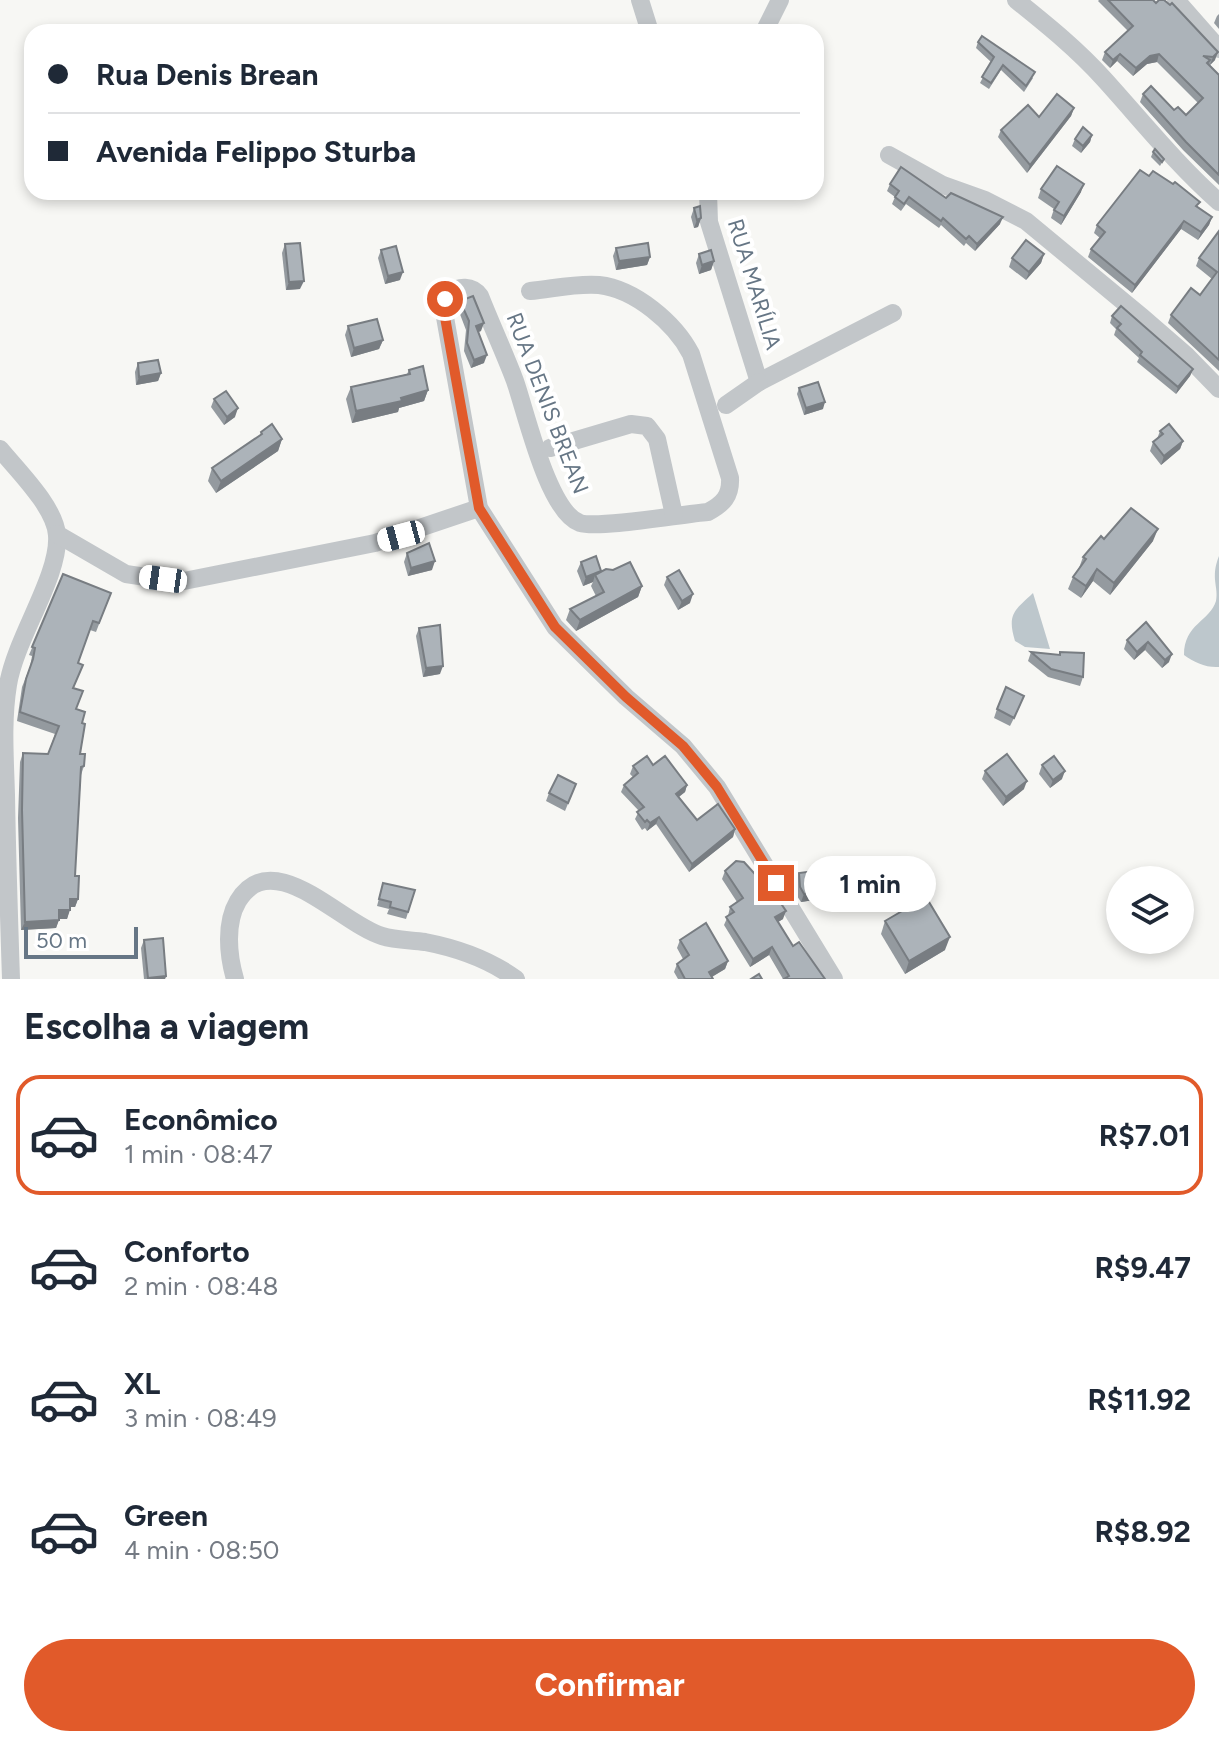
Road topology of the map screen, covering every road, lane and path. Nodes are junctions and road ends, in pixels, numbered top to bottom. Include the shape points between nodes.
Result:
1 (640, 0) edge
2 (780, 0) edge
3 (1016, 0) edge
4 (1180, 1) edge
5 (648, 24) edge
6 (768, 24) edge
7 (1219, 49) edge
8 (889, 155) dead end
9 (703, 200) edge
10 (708, 200) edge
11 (1219, 202) edge
12 (709, 222) junction
13 (530, 291) dead end
14 (893, 313) dead end
15 (759, 382) junction
16 (1219, 389) edge
17 (726, 405) dead end
18 (550, 448) dead end
19 (0, 449) edge
20 (479, 508) junction
21 (674, 515) junction
22 (57, 534) junction
23 (11, 979) edge
24 (235, 979) edge
25 (516, 979) edge
26 (834, 979) edge

1 - 5 street
2 - 6 street
3 - 11 street via 1065,39
4 - 7 street
8 - 16 street via 1026,221 1153,326
9 - 12 street
10 - 12 street, RUA MARÍLIA
12 - 15 street, RUA MARÍLIA
13 - 21 street, RUA DENIS BREAN via 600,285 649,307 681,335 730,487 720,506 708,512
14 - 15 street, RUA MARÍLIA
15 - 17 street
18 - 21 street via 631,424 647,426 657,439
19 - 22 street via 42,501
20 - 21 street, RUA DENIS BREAN via 443,306 448,293 459,288 480,296 539,459 566,513 594,525
20 - 22 street via 375,543 179,582 126,574
20 - 26 street via 555,627 683,746 717,787
22 - 23 street via 53,567 8,683
24 - 25 street via 231,914 247,888 271,880 290,885 380,936 453,949

